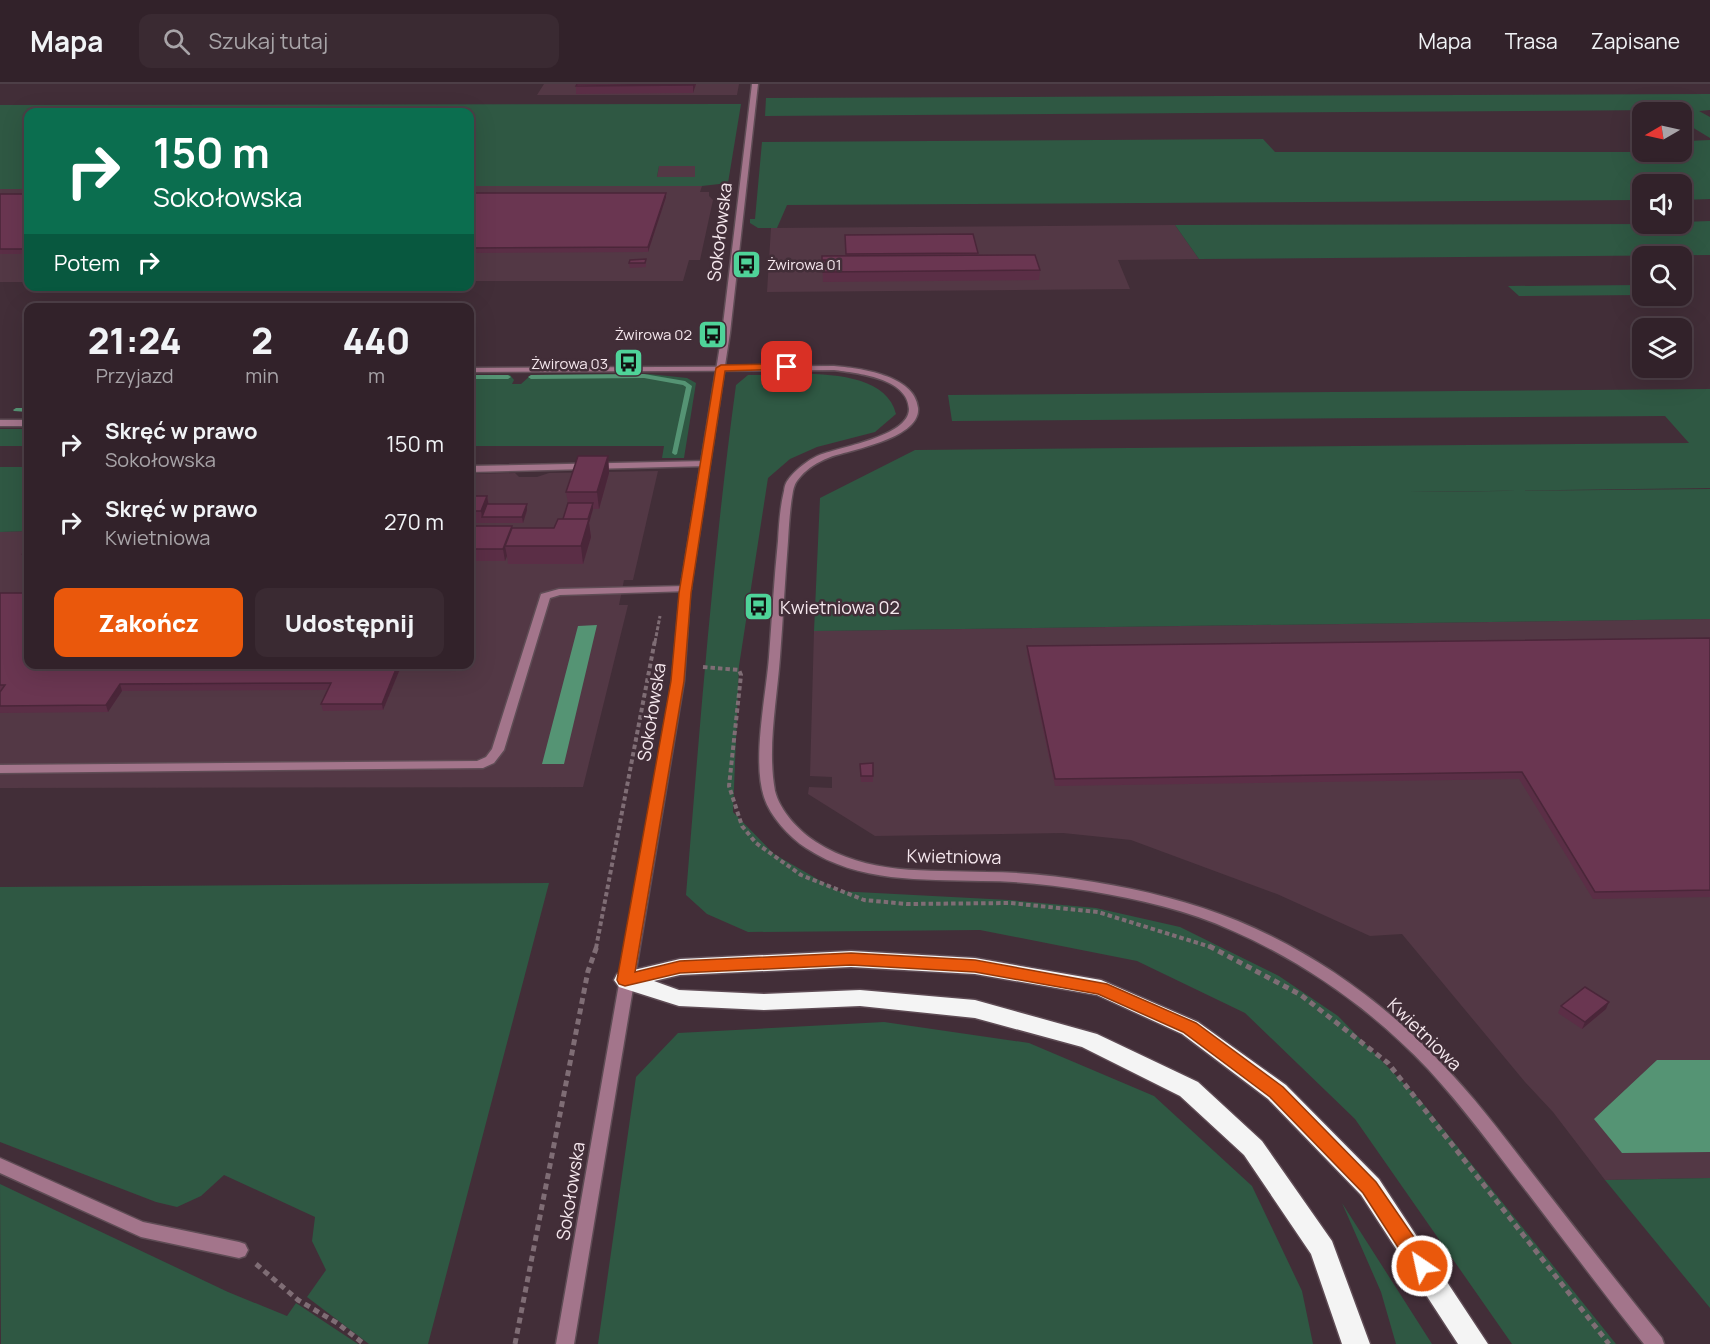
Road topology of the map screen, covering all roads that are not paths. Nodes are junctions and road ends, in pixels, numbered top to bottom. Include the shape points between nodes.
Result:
1 (755, 84) edge
2 (721, 368) junction
3 (474, 370) edge
4 (0, 423) edge
5 (24, 423) edge
6 (706, 464) junction
7 (474, 469) edge
8 (686, 589) junction
9 (0, 769) edge
10 (625, 980) junction
11 (0, 1165) edge
12 (239, 1250) road end
13 (565, 1344) edge
14 (1356, 1344) edge
15 (1474, 1344) edge
16 (1655, 1344) edge

1 - 2 street, Sokołowska
2 - 3 street, Kwietniowa
2 - 6 street, Sokołowska
2 - 16 street, Kwietniowa via 850,369 903,389 914,404 911,419 899,430 824,457 796,474 789,486 768,749 769,793 781,817 806,841 835,860 866,870 912,876 1061,880 1115,889 1179,905 1238,926 1279,947 1359,1000 1422,1053 1473,1111
4 - 5 street
6 - 7 street
6 - 8 street, Sokołowska
8 - 9 street via 559,591 545,596 498,750 479,765
8 - 10 street, Sokołowska via 678,681
10 - 13 street, Sokołowska
10 - 14 highway via 679,998 764,1002 860,998 975,1010 1089,1040 1159,1074 1189,1089 1253,1148 1323,1249
10 - 15 highway via 680,967 851,959 975,966 1101,988 1190,1028 1276,1092 1370,1187
11 - 12 street via 141,1229

